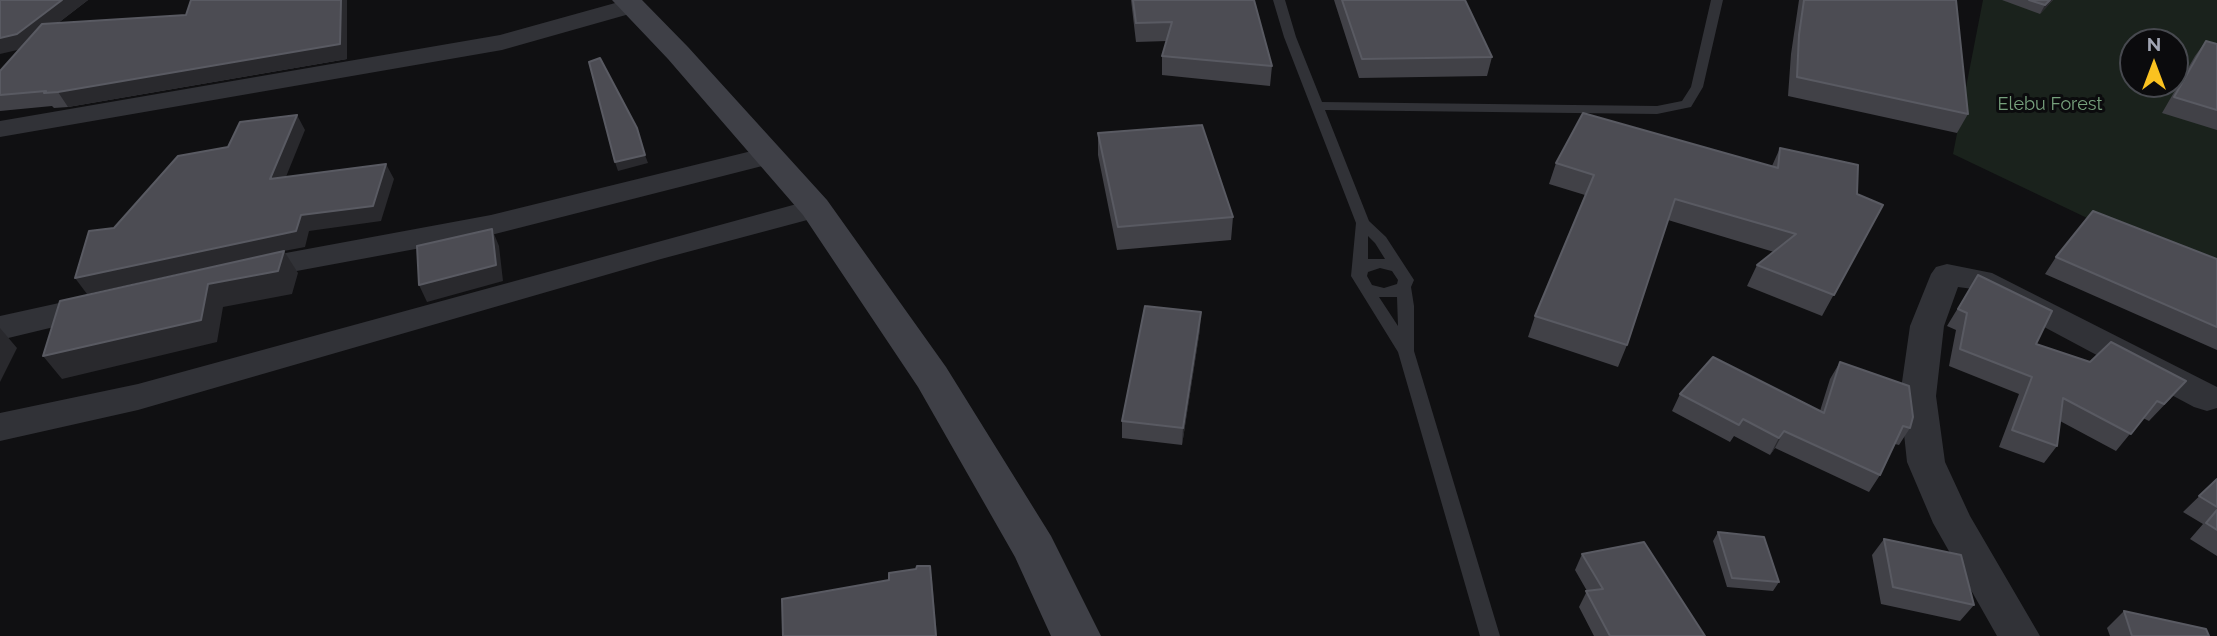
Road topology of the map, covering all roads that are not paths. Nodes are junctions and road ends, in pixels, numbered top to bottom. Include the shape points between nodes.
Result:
1 (1279, 0) edge
2 (1717, 0) edge
3 (629, 3) edge
4 (1319, 106) junction
5 (0, 129) edge
6 (768, 156) junction
7 (815, 208) junction
8 (1363, 223) junction
9 (1397, 268) junction
10 (1361, 269) junction
11 (225, 275) edge
12 (1403, 287) junction
13 (1366, 289) junction
14 (132, 297) edge
15 (0, 328) edge
16 (1406, 351) junction
17 (2207, 398) dead end
18 (0, 427) edge
19 (1076, 636) edge
20 (1490, 636) edge
21 (2020, 636) edge

1 - 4 lane
2 - 4 lane via 1697,87 1686,104 1657,110
3 - 5 street via 502,42
3 - 6 main road
4 - 8 lane
6 - 7 main road
6 - 11 street via 491,225
7 - 18 street via 138,397
7 - 19 main road via 932,377 1035,549
8 - 9 lane via 1381,240
8 - 10 lane
9 - 10 lane via 1380,263
9 - 12 lane via 1406,279
10 - 13 lane via 1359,276
12 - 13 lane via 1384,293
12 - 16 lane
13 - 16 lane
14 - 15 street
16 - 20 lane
17 - 21 street via 1981,280 1947,274 1927,326 1918,396 1926,462 1953,523

